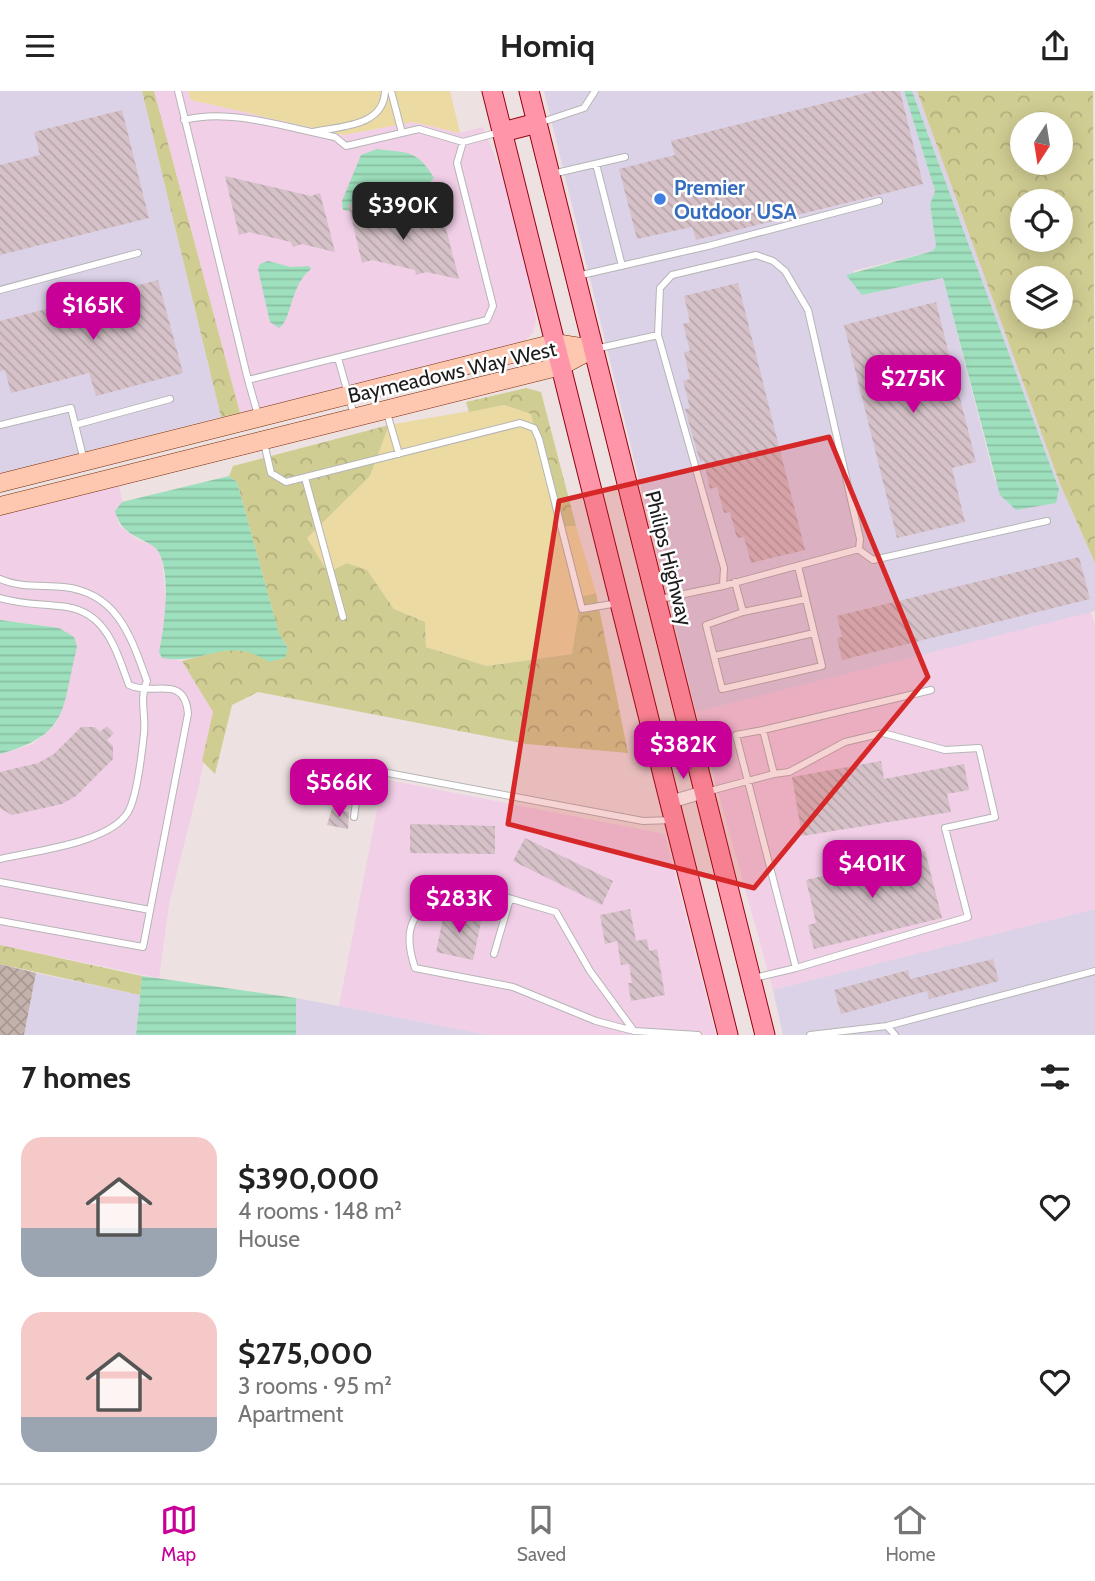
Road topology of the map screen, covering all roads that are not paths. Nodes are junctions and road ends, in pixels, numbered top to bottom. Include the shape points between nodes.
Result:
1 (178, 91) edge
2 (384, 91) edge
3 (391, 91) edge
4 (492, 91) edge
5 (529, 91) edge
6 (587, 91) edge
7 (595, 91) edge
8 (589, 99) junction
9 (184, 120) junction
10 (537, 123) junction
11 (310, 132) junction
12 (503, 132) junction
13 (402, 133) junction
14 (463, 142) junction
15 (625, 157) dead end
16 (596, 164) junction
17 (550, 175) junction
18 (879, 201) dead end
19 (138, 253) dead end
20 (622, 265) junction
21 (575, 276) junction
22 (0, 290) edge
23 (658, 335) junction
24 (555, 343) junction
25 (593, 349) junction
26 (338, 358) junction
27 (561, 366) junction
28 (248, 380) junction
29 (349, 396) junction
30 (170, 399) dead end
31 (386, 409) junction
32 (354, 417) junction
33 (259, 418) junction
34 (0, 425) edge
35 (75, 425) junction
36 (263, 440) junction
37 (399, 454) junction
38 (85, 462) junction
39 (305, 478) junction
40 (0, 483) edge
41 (0, 506) edge
42 (1047, 521) dead end
43 (858, 549) junction
44 (798, 566) junction
45 (0, 579) edge
46 (735, 583) junction
47 (723, 586) junction
48 (0, 598) edge
49 (806, 599) junction
50 (656, 601) junction
51 (620, 603) junction
52 (743, 612) junction
53 (343, 617) dead end
54 (814, 633) junction
55 (714, 656) junction
56 (931, 690) dead end
57 (142, 691) junction
58 (763, 730) junction
59 (774, 774) junction
60 (746, 781) junction
61 (704, 792) junction
62 (672, 811) junction
63 (354, 817) dead end
64 (0, 859) edge
65 (0, 882) edge
66 (510, 899) junction
67 (150, 910) junction
68 (0, 921) edge
69 (494, 954) dead end
70 (796, 968) junction
71 (1095, 971) edge
72 (751, 979) junction
73 (887, 1026) junction
74 (634, 1031) junction
75 (698, 1035) edge
76 (728, 1035) edge
77 (765, 1035) edge
78 (810, 1035) edge
79 (895, 1035) edge

1 - 9 lane
2 - 11 lane via 382,108 369,120
3 - 13 lane
4 - 12 main road
5 - 10 main road, Philips Highway
6 - 8 lane
7 - 8 lane
8 - 10 lane via 584,108
9 - 11 lane via 221,116
9 - 28 lane
10 - 12 main road
10 - 17 main road, Philips Highway
11 - 13 lane via 335,137 346,146
12 - 14 lane
12 - 24 main road
13 - 14 lane via 419,129
14 - 26 lane via 457,163 492,314 487,320
15 - 16 lane
16 - 17 lane
16 - 20 lane
17 - 21 main road, Philips Highway
18 - 20 lane
19 - 22 lane
20 - 21 lane
21 - 25 main road, Philips Highway
23 - 25 lane
23 - 43 lane via 660,288 672,275 756,255 785,271 808,310 860,539
23 - 47 lane via 723,568
24 - 25 street, Baymeadows Way West
24 - 27 main road
24 - 29 street, Baymeadows Way West
25 - 27 street, Baymeadows Way West
25 - 50 main road, Philips Highway
26 - 28 lane
26 - 29 lane
27 - 31 street, Baymeadows Way West
27 - 51 main road
28 - 33 lane
29 - 32 lane
29 - 33 street, Baymeadows Way West
30 - 35 lane
31 - 32 street, Baymeadows Way West
31 - 37 lane
32 - 36 street, Baymeadows Way West
33 - 38 street, Baymeadows Way West
34 - 35 lane via 71,408
35 - 38 lane
36 - 39 lane via 271,473 286,482
36 - 41 street, Baymeadows Way West
37 - 39 lane
37 - 51 lane via 520,423 534,428 582,609
38 - 40 street, Baymeadows Way West
39 - 53 lane
42 - 43 lane via 873,561
43 - 44 lane
44 - 46 lane
44 - 49 lane
45 - 57 lane via 84,591 117,612 129,629 146,681
46 - 47 lane
46 - 52 lane
47 - 50 lane
48 - 57 lane via 89,613 102,623 130,685
49 - 52 lane
49 - 54 lane
50 - 61 main road, Philips Highway
51 - 62 main road
52 - 55 lane via 706,625
54 - 55 lane
54 - 55 lane via 822,666 722,689
56 - 58 lane
57 - 64 lane via 145,733 130,809 122,821 101,834
57 - 67 lane via 175,690 184,697 188,714
58 - 59 lane
58 - 60 lane via 736,735
59 - 60 lane
59 - 70 lane via 789,772 845,743 883,733 945,750 979,748 995,817 945,828 968,917
60 - 61 lane
60 - 70 lane
61 - 62 street
61 - 72 main road, Philips Highway
62 - 63 lane via 643,821 372,770 359,779
62 - 76 main road
65 - 67 lane
66 - 69 lane
66 - 74 lane via 555,912
66 - 74 lane via 440,886 413,919 408,946 415,968 513,987 596,1021
67 - 68 lane via 143,947
70 - 72 lane
71 - 73 lane
72 - 77 main road, Philips Highway
73 - 78 lane
73 - 79 lane
74 - 75 lane

